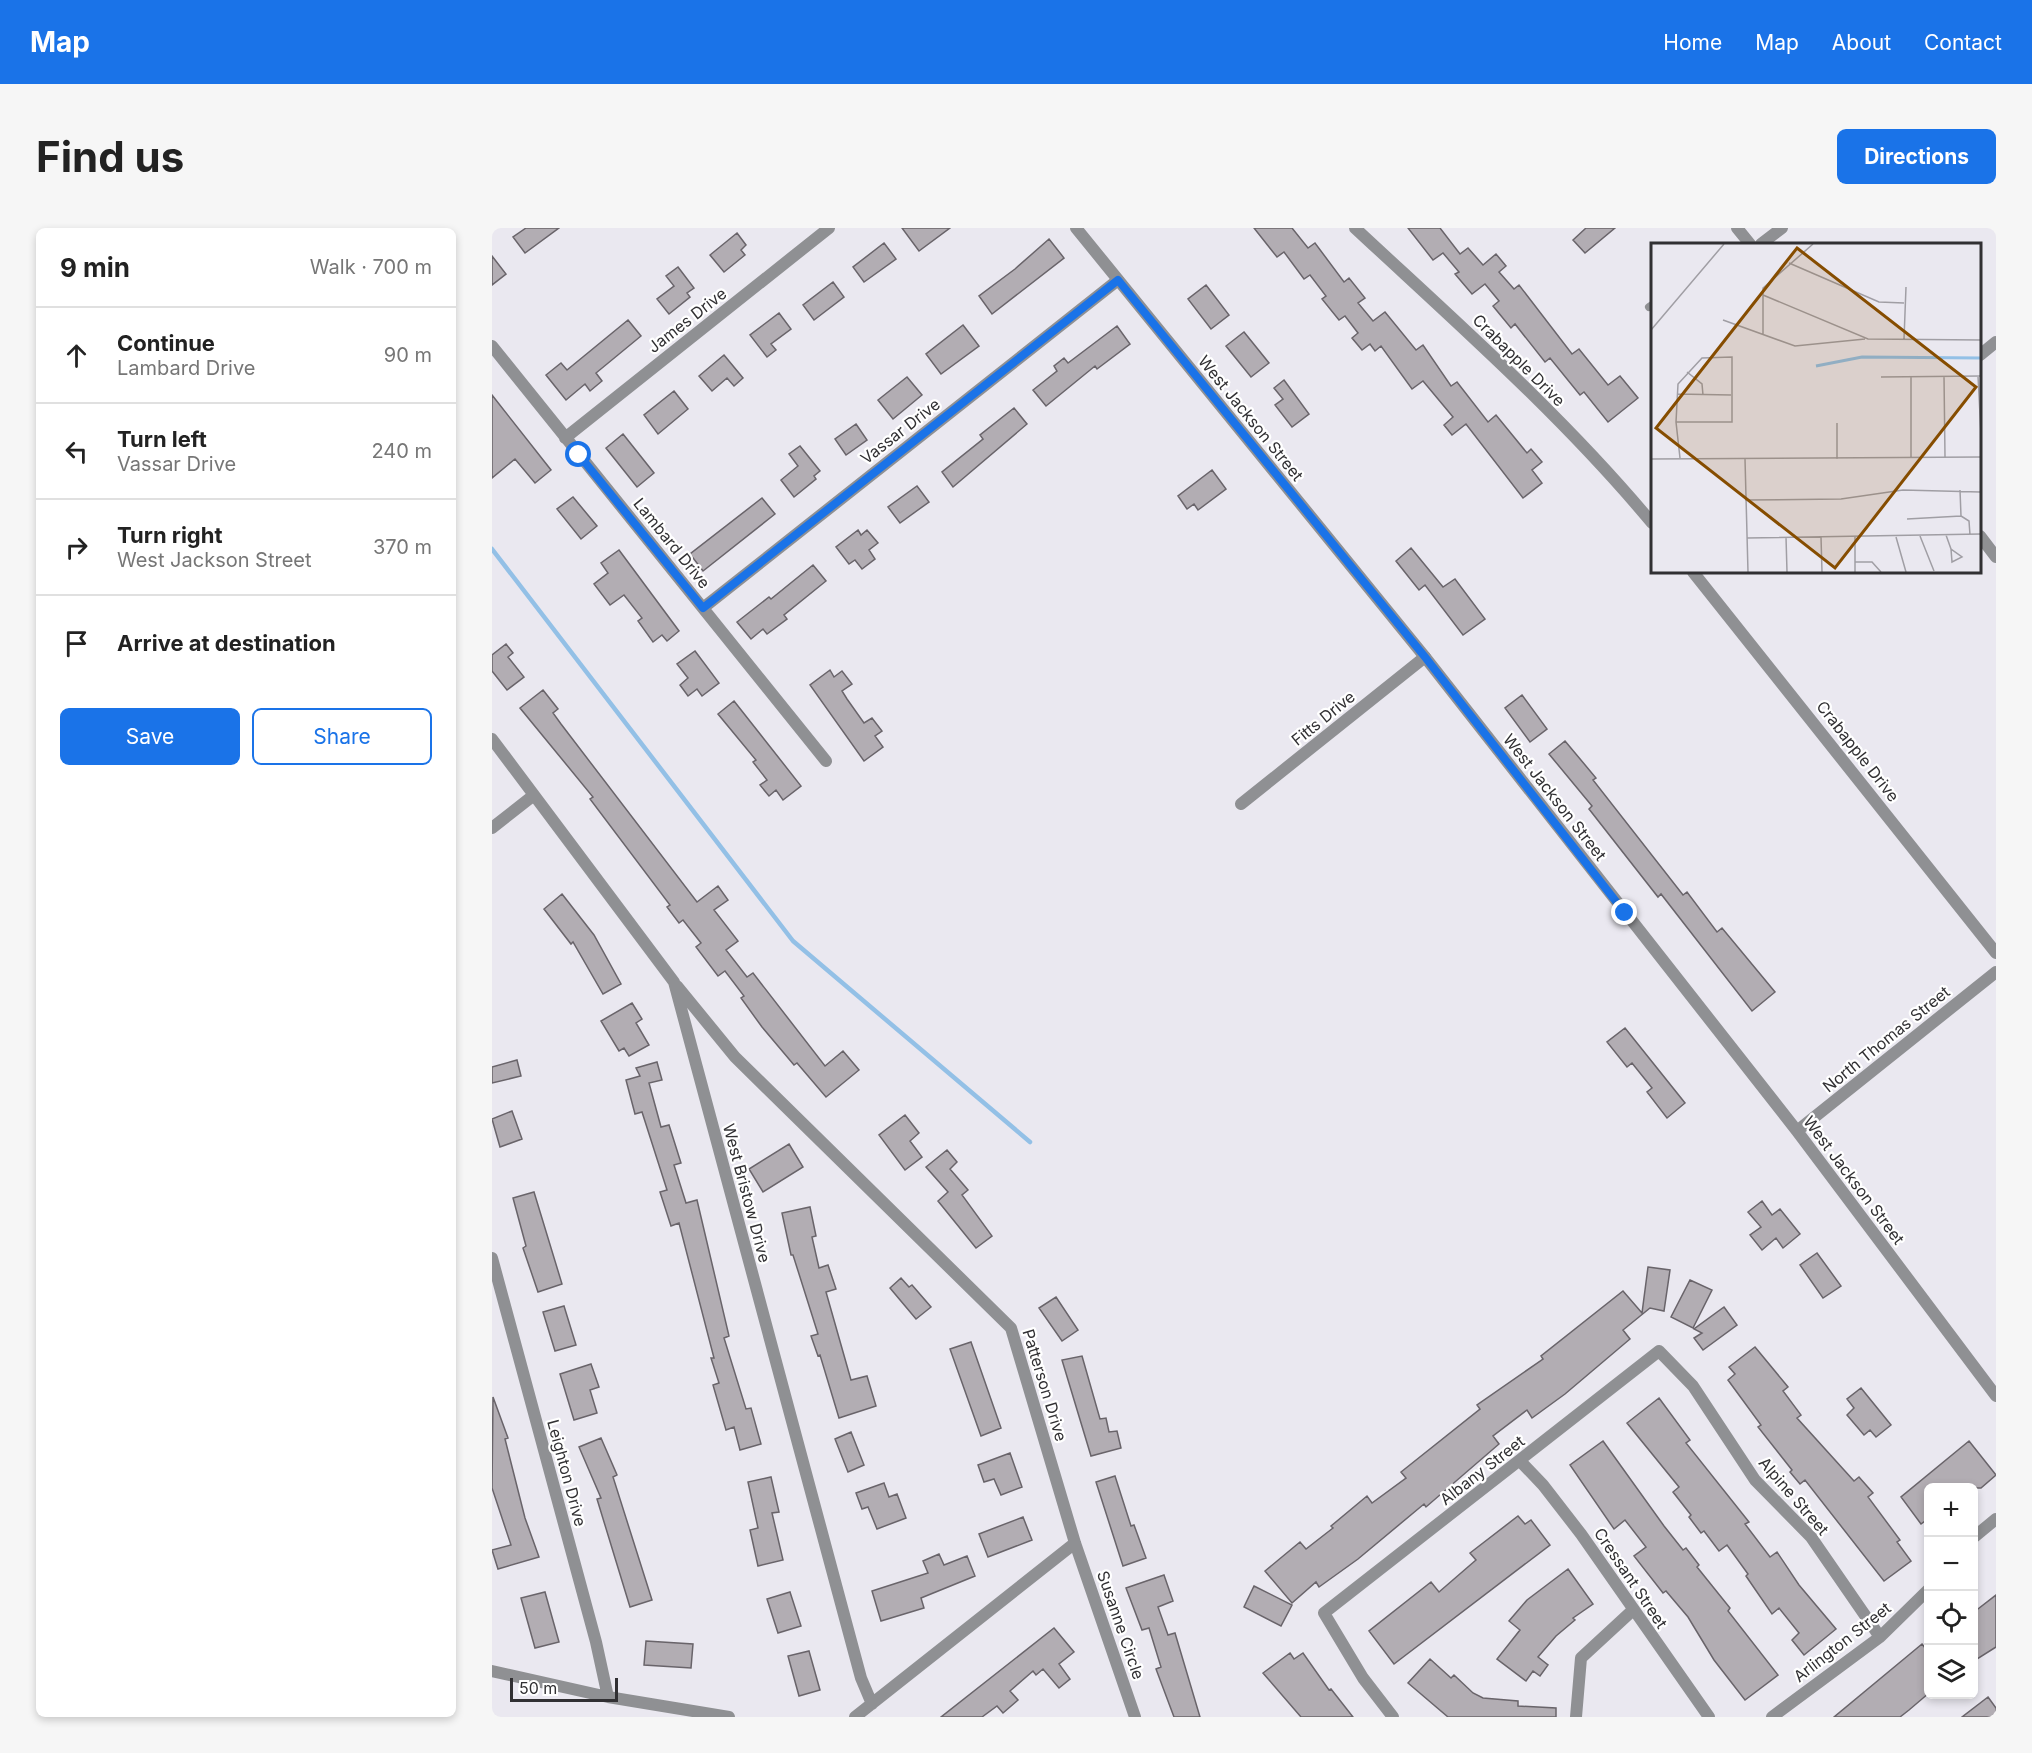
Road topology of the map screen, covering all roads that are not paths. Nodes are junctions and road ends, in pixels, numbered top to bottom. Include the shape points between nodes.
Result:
1 (829, 228) edge
2 (1076, 228) edge
3 (1355, 228) edge
4 (1737, 228) edge
5 (1782, 228) edge
6 (1749, 243) edge
7 (1762, 243) edge
8 (1118, 280) junction
9 (1996, 342) edge
10 (492, 346) edge
11 (1981, 354) edge
12 (565, 438) junction
13 (1651, 521) edge
14 (1981, 537) edge
15 (1996, 557) edge
16 (1694, 573) edge
17 (703, 608) junction
18 (1425, 657) junction
19 (492, 739) edge
20 (826, 761) dead end
21 (534, 795) junction
22 (1242, 804) dead end
23 (492, 828) edge
24 (1996, 953) edge
25 (1996, 972) edge
26 (674, 982) junction
27 (1797, 1131) junction
28 (492, 1258) edge
29 (1659, 1351) joint
30 (1996, 1396) edge
31 (1521, 1461) junction
32 (1996, 1519) edge
33 (1978, 1534) edge
34 (1075, 1543) junction
35 (1928, 1591) edge
36 (1633, 1610) junction
37 (1880, 1637) junction
38 (492, 1671) edge
39 (608, 1697) junction
40 (872, 1704) junction
41 (729, 1717) edge
42 (855, 1717) edge
43 (1135, 1717) edge
44 (1393, 1717) edge
45 (1576, 1717) edge
46 (1709, 1717) edge
47 (1772, 1717) edge

1 - 12 street, James Drive
2 - 8 street, West Jackson Street
3 - 13 street, Crabapple Drive via 1587,450
4 - 6 street
5 - 7 street
8 - 17 street, Vassar Drive
8 - 18 street, West Jackson Street
9 - 11 street
10 - 12 street, Lambard Drive
12 - 17 street, Lambard Drive
14 - 15 street
16 - 24 street, Crabapple Drive
17 - 20 street, Lambard Drive
18 - 22 street, Fitts Drive
18 - 27 street, West Jackson Street
19 - 21 street, West Bristow Drive
21 - 23 street
21 - 26 street, West Bristow Drive
25 - 27 street, North Thomas Street
26 - 34 street, Patterson Drive via 735,1057 1011,1328
26 - 40 street, West Bristow Drive via 858,1667
27 - 30 street, West Jackson Street
28 - 39 street, Leighton Drive
29 - 31 street, Albany Street
29 - 37 street, Alpine Street via 1693,1386 1755,1480 1811,1536
31 - 36 street, Cressant Street via 1581,1534
31 - 44 street, Albany Street via 1324,1613 1363,1678
32 - 33 street
34 - 40 street
34 - 43 street, Susanne Circle
35 - 37 street, Arlington Street
36 - 45 street via 1581,1659
36 - 46 street, Cressant Street
37 - 47 street, Arlington Street
38 - 39 street
39 - 41 street
40 - 42 street

